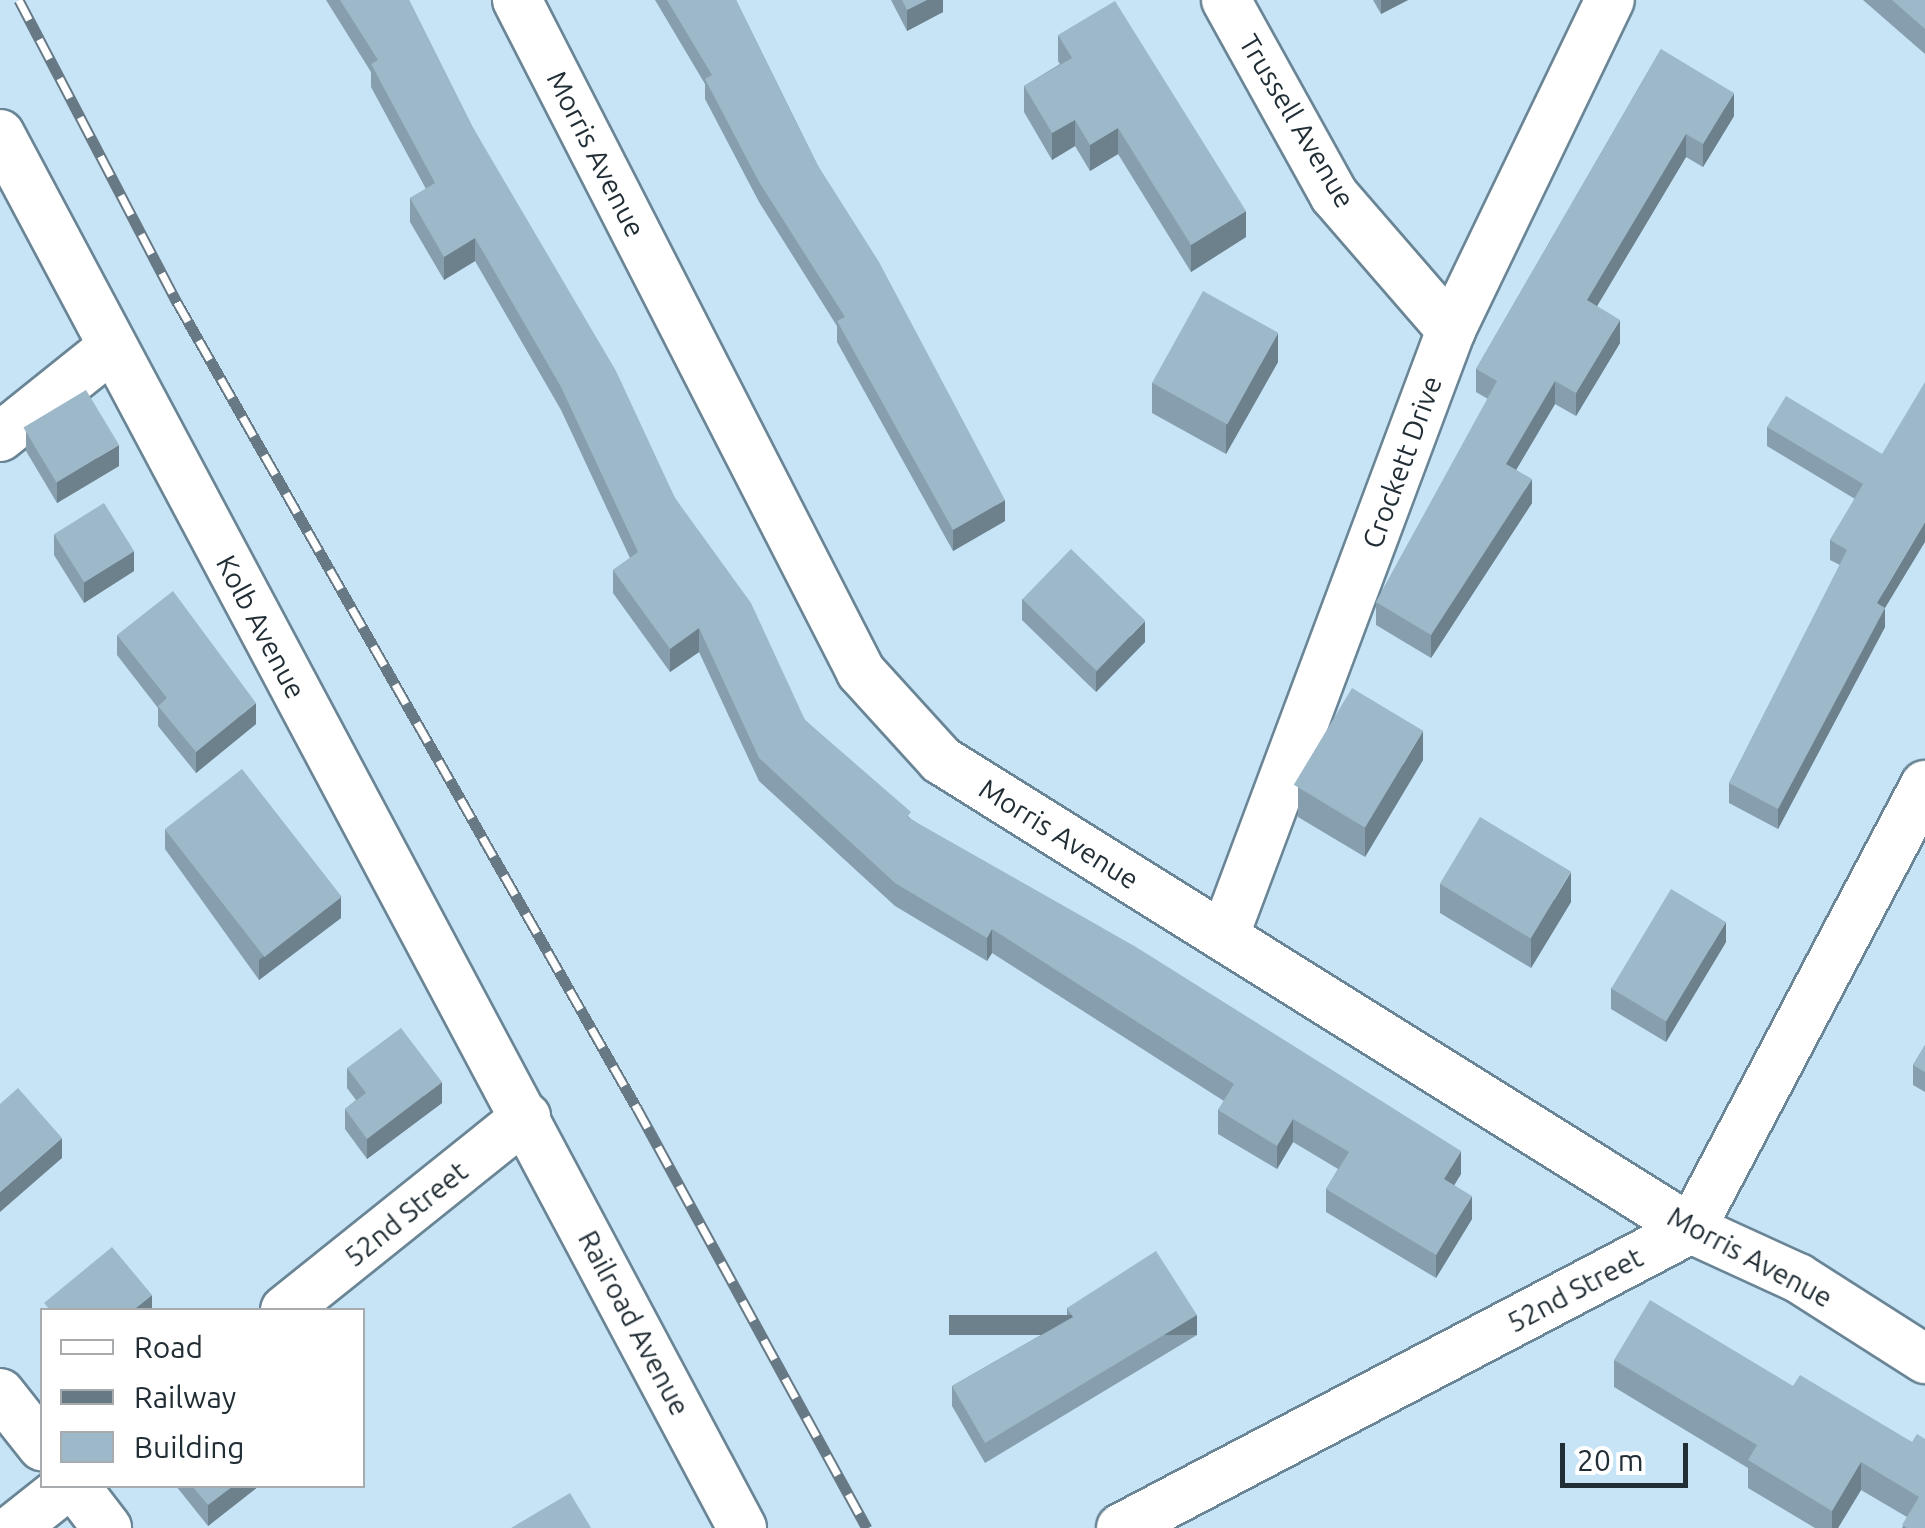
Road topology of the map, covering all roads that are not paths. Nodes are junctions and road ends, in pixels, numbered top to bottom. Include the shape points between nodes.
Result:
1 (516, 0) edge
2 (1226, 0) edge
3 (1610, 0) edge
4 (0, 134) edge
5 (1451, 330) junction
6 (110, 349) junction
7 (0, 437) edge
8 (1925, 785) edge
9 (1224, 938) junction
10 (526, 1118) junction
11 (1691, 1229) junction
12 (288, 1308) edge
13 (1925, 1359) edge
14 (0, 1393) edge
15 (40, 1443) edge
16 (68, 1488) edge
17 (73, 1488) edge
18 (14, 1528) edge
19 (107, 1528) edge
20 (742, 1528) edge
21 (1121, 1528) edge

1 - 9 street, Morris Avenue via 862,672 941,760
2 - 5 street, Trussell Avenue via 1334,195
3 - 5 street, Crockett Drive
4 - 6 street, Kolb Avenue
5 - 9 street, Crockett Drive
6 - 7 street
6 - 10 street, Kolb Avenue
8 - 11 street
9 - 11 street, Morris Avenue
10 - 12 street, 52nd Street
10 - 20 street, Railroad Avenue
11 - 13 street, Morris Avenue via 1798,1278
11 - 21 street, 52nd Street
14 - 15 street
16 - 18 street
17 - 19 street

